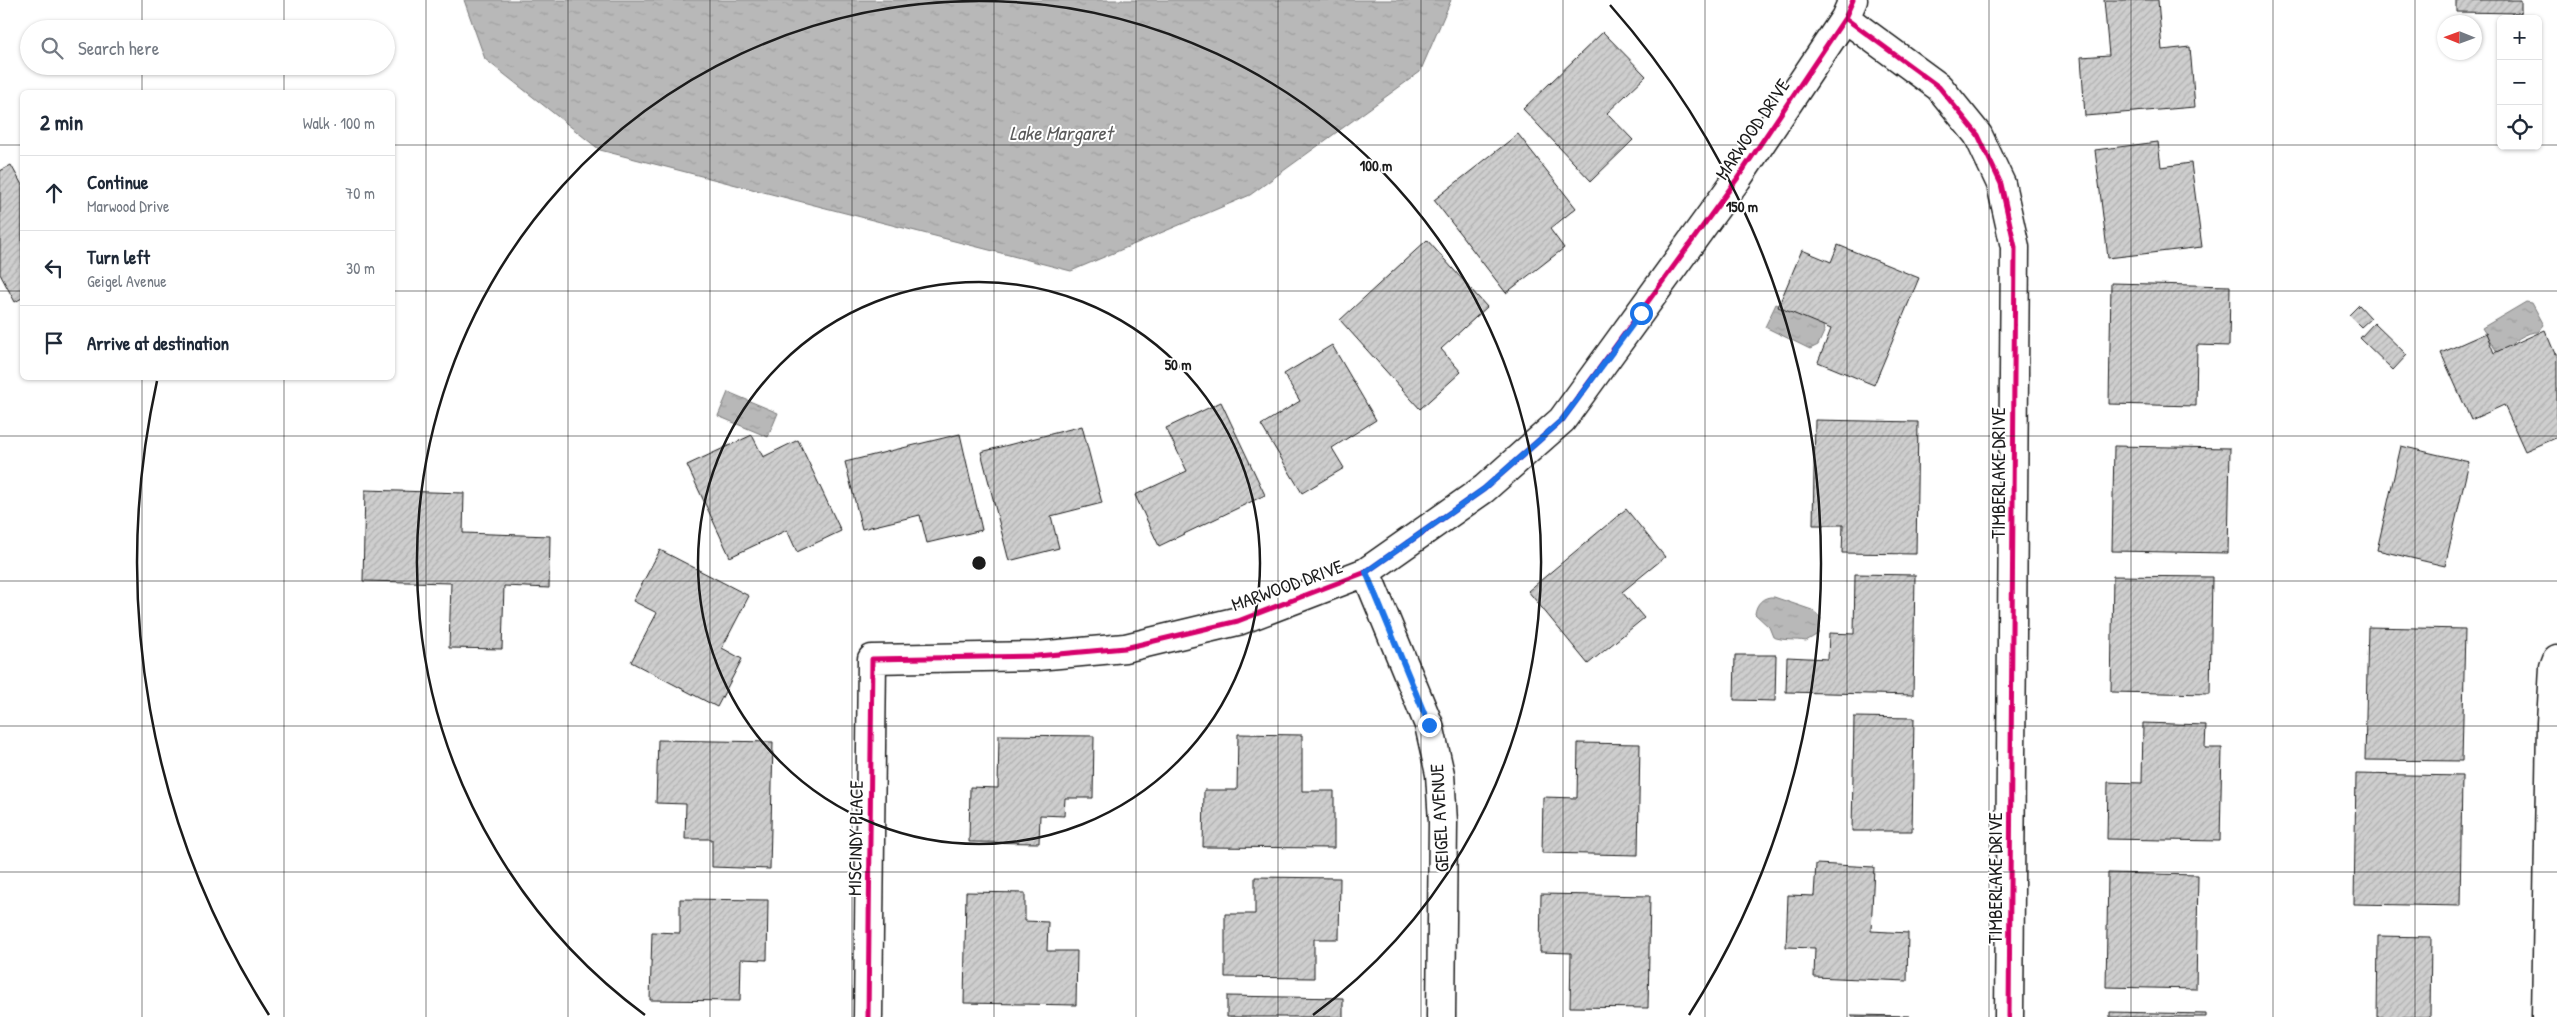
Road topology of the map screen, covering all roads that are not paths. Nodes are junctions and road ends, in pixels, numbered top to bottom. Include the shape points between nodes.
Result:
1 (1849, 9) edge
2 (1366, 572) junction
3 (2557, 659) edge
4 (872, 660) joint
5 (868, 1017) edge
6 (1441, 1017) edge
7 (2009, 1017) edge
8 (2546, 1017) edge

1 - 2 street, MARWOOD DRIVE via 1737,178 1562,420 1484,489
1 - 7 street, TIMBERLAKE DRIVE via 1939,87 1978,136 2001,184 2015,247
2 - 4 street, MARWOOD DRIVE via 1238,621 1125,648 1037,656
2 - 6 street, GEIGEL AVENUE via 1429,725 1440,774 1443,822
3 - 8 street via 2551,723
4 - 5 street, MISCINDY PLACE

